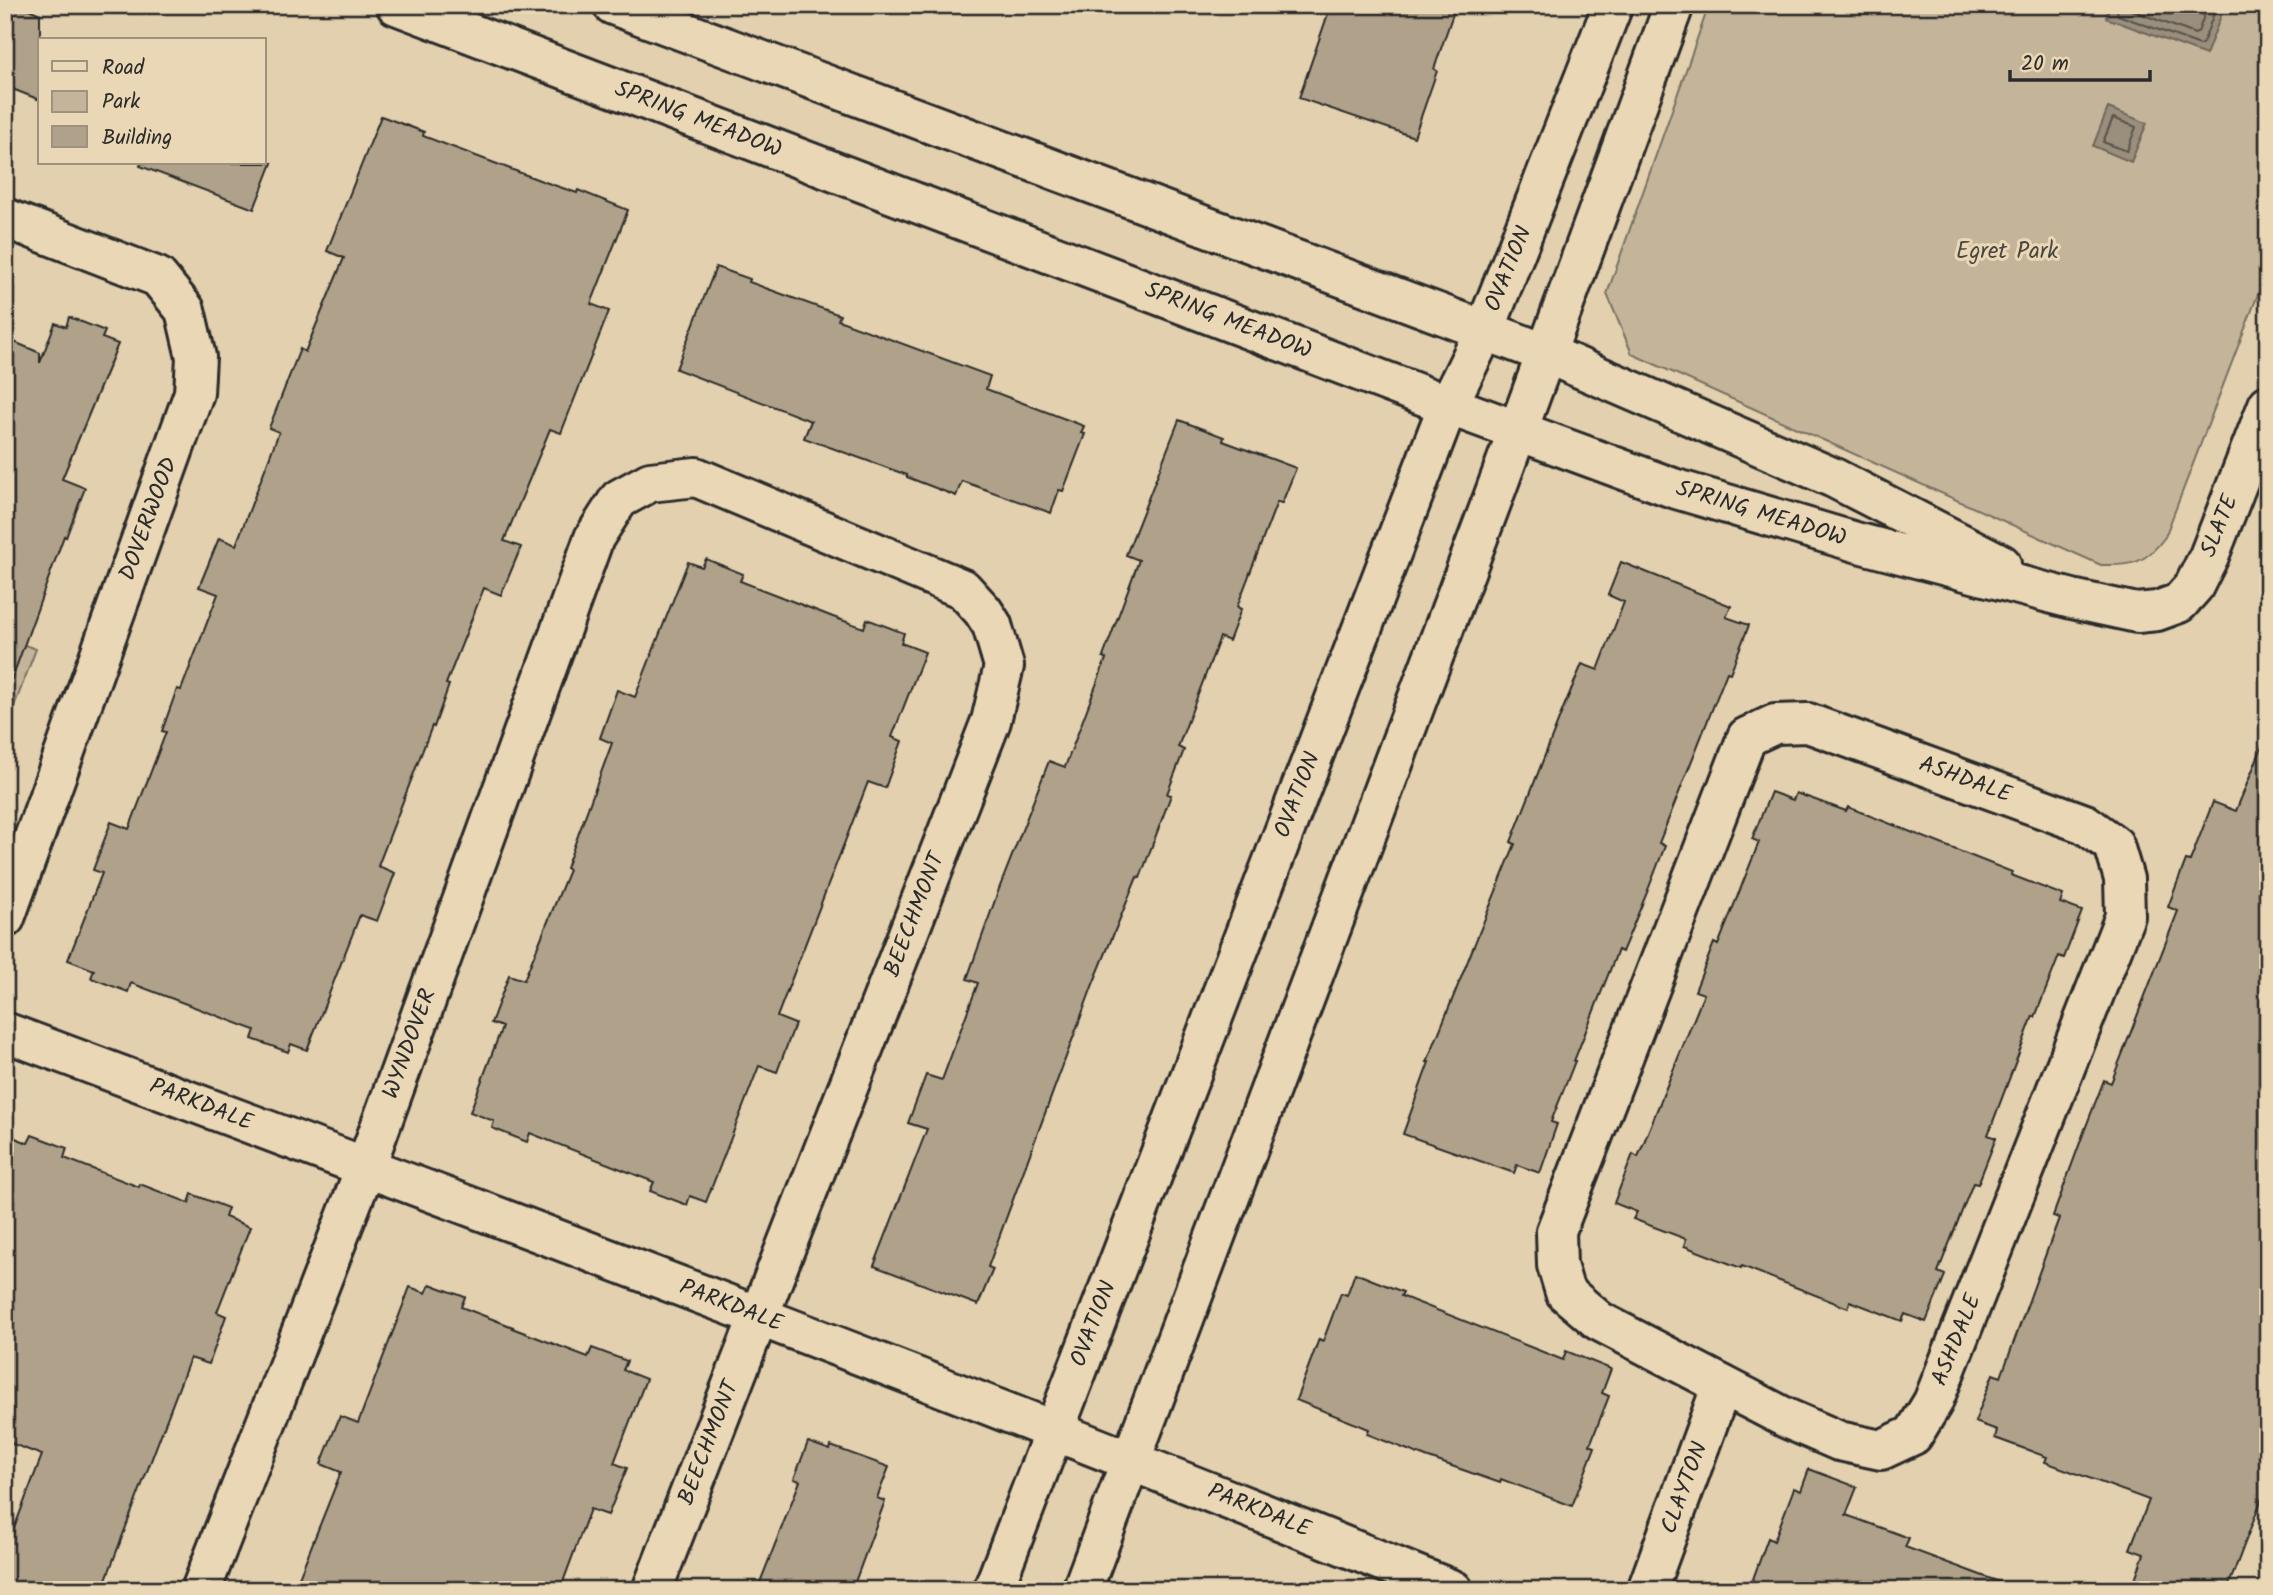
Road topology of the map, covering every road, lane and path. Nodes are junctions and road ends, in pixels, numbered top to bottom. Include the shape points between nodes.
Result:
1 (396, 5) edge
2 (613, 5) edge
3 (1613, 5) edge
4 (1674, 5) edge
5 (5, 218) edge
6 (1484, 332) junction
7 (1545, 353) junction
8 (1448, 405) junction
9 (2266, 412) edge
10 (1518, 430) junction
11 (619, 499) joint
12 (2072, 599) junction
13 (2179, 603) joint
14 (5, 918) edge
15 (5, 1032) edge
16 (366, 1166) junction
17 (759, 1317) junction
18 (1722, 1385) junction
19 (1053, 1430) junction
20 (1131, 1462) junction
21 (201, 1590) edge
22 (652, 1590) edge
23 (993, 1590) edge
24 (1082, 1590) edge
25 (1452, 1590) edge
26 (1647, 1590) edge

1 - 8 street, SPRING MEADOW
2 - 6 street, SPRING MEADOW
3 - 6 street, OVATION
4 - 7 street
5 - 14 street, DOVERWOOD via 158,277 185,310 196,357 194,393
6 - 7 street, SPRING MEADOW
6 - 8 street, OVATION
7 - 10 street
7 - 12 street, SPRING MEADOW via 1834,478
8 - 10 street, SPRING MEADOW
8 - 19 street, OVATION
9 - 13 street, SLATE via 2209,556
10 - 12 street, SPRING MEADOW via 1673,488
10 - 20 street
11 - 16 street, WYNDOVER via 594,538
11 - 17 street, BEECHMONT via 650,482 696,477 963,589 992,625 1004,666 991,721
12 - 13 street, SPRING MEADOW via 2137,613
15 - 16 street, PARKDALE
16 - 17 street, PARKDALE
16 - 21 street, WYNDOVER
17 - 19 street, PARKDALE
17 - 22 street, BEECHMONT
18 - 18 street, ASHDALE via 1599,1321 1565,1292 1557,1265 1556,1231 1746,737 1775,724 1808,723 2085,824 2114,845 2124,879 2125,916 1933,1402 1913,1435 1881,1450 1839,1441
18 - 26 street, CLAYTON
19 - 20 street, PARKDALE
19 - 23 street, OVATION
20 - 24 street
20 - 25 street, PARKDALE

